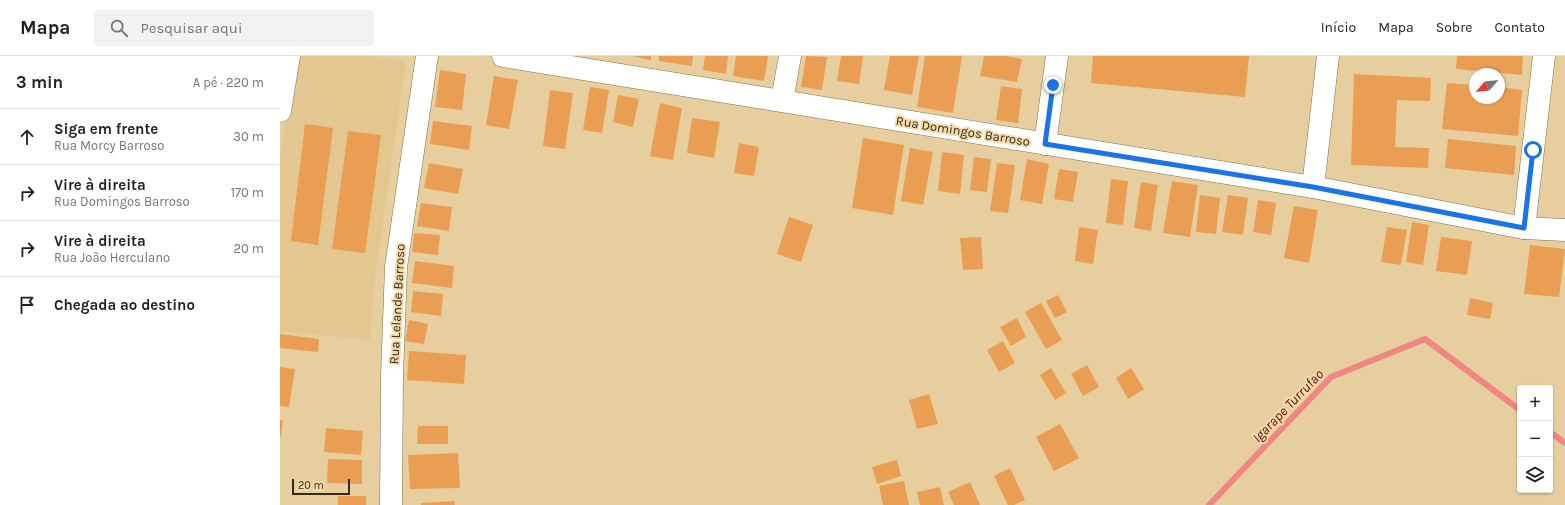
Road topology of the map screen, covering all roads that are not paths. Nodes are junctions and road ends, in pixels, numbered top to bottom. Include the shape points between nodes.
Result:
1 (289, 56) edge
2 (427, 56) edge
3 (503, 56) edge
4 (790, 56) edge
5 (1057, 56) edge
6 (1328, 56) edge
7 (1544, 56) edge
8 (782, 100) junction
9 (280, 111) edge
10 (1045, 144) junction
11 (1313, 187) junction
12 (1524, 228) junction
13 (1565, 230) edge
14 (391, 505) edge

1 - 9 street
2 - 14 street, Rua Lelande Barroso via 396,267
3 - 8 street, Rua Domingos Barroso
4 - 8 street
5 - 10 street
6 - 11 street
7 - 12 street
8 - 10 street, Rua Domingos Barroso
10 - 11 street, Rua Domingos Barroso
11 - 12 street, Rua Domingos Barroso
12 - 13 street, Rua Domingos Barroso

